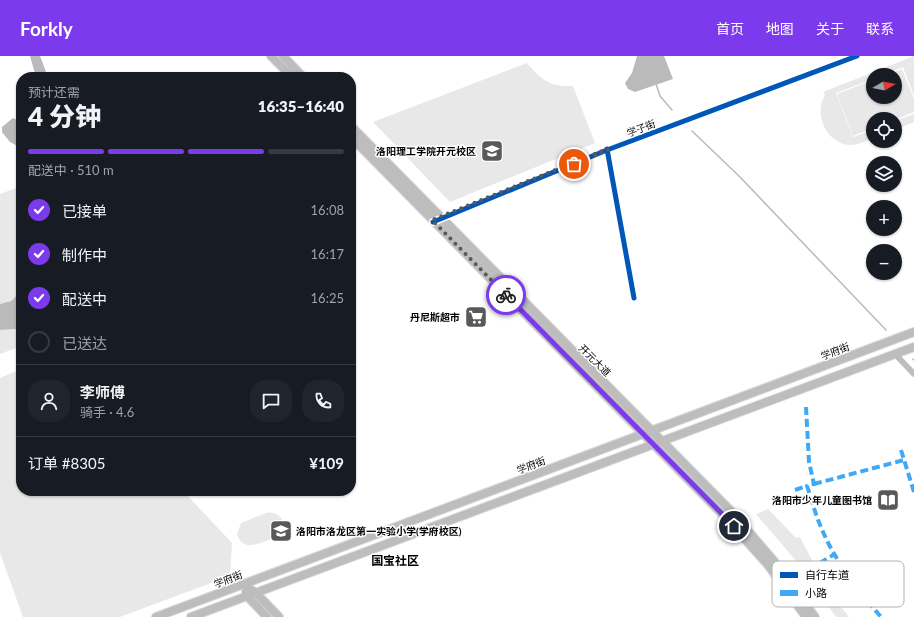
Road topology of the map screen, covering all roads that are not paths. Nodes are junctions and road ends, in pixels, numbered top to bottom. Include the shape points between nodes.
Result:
1 (272, 56) edge
2 (283, 56) edge
3 (852, 56) edge
4 (857, 56) edge
5 (287, 72) edge
6 (298, 72) edge
7 (356, 131) edge
8 (356, 142) edge
9 (607, 149) junction
10 (437, 219) junction
11 (634, 298) dead end
12 (914, 332) edge
13 (914, 347) edge
14 (895, 354) junction
15 (819, 368) junction
16 (914, 374) edge
17 (823, 381) junction
18 (652, 430) junction
19 (643, 433) junction
20 (661, 440) junction
21 (653, 443) junction
22 (775, 561) edge
23 (772, 570) edge
24 (243, 584) junction
25 (256, 593) junction
26 (248, 597) junction
27 (799, 607) edge
28 (808, 607) edge
29 (156, 617) edge
30 (191, 617) edge
31 (267, 617) edge
32 (279, 617) edge
33 (806, 617) edge
34 (815, 617) edge

1 - 5 main road
2 - 6 main road
3 - 9 street, 学子街
4 - 9 street, 学子街
7 - 10 main road, 开元大道
8 - 10 main road, 开元大道
9 - 10 street, 学子街
9 - 11 street
10 - 18 main road, 开元大道
10 - 19 main road, 开元大道
12 - 15 main road, 学府街
13 - 14 main road
14 - 16 street
14 - 17 main road
15 - 17 main road
15 - 18 main road, 学府街
17 - 20 main road
18 - 19 main road, 学府街
18 - 20 main road, 开元大道
19 - 21 main road, 开元大道
19 - 24 main road, 学府街
20 - 21 main road
20 - 22 main road, 开元大道 via 731,511
21 - 23 main road, 开元大道 via 725,516
21 - 25 main road
24 - 25 main road
24 - 26 main road
24 - 29 main road, 学府街
25 - 26 main road
25 - 32 main road
26 - 30 main road
26 - 31 main road
27 - 33 main road, 开元大道
28 - 34 main road, 开元大道

